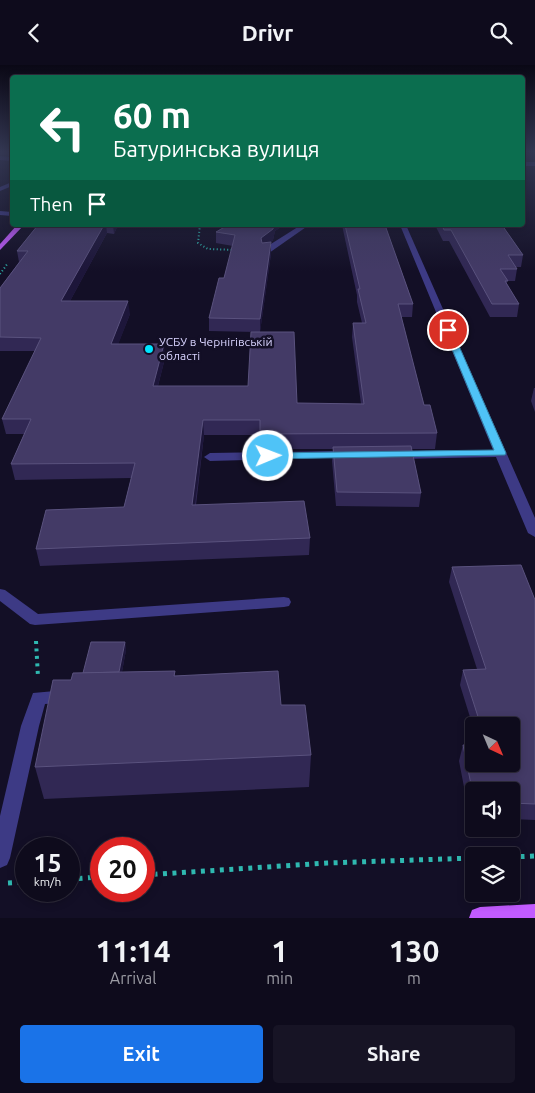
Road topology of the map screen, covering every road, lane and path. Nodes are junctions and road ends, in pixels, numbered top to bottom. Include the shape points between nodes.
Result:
1 (19, 227) edge
2 (200, 227) edge
3 (303, 227) edge
4 (404, 227) edge
5 (0, 248) edge
6 (266, 251) joint
7 (501, 453) junction
8 (355, 455) edge
9 (384, 455) edge
10 (210, 457) dead end
11 (535, 533) edge
12 (0, 594) edge
13 (284, 601) dead end
14 (34, 620) junction
15 (78, 697) edge
16 (39, 698) junction
17 (535, 856) edge
18 (520, 857) edge
19 (0, 858) edge
20 (465, 858) edge
21 (155, 874) edge
22 (15, 883) edge
23 (0, 884) edge
24 (535, 915) edge
25 (480, 918) edge

1 - 5 main road
2 - 6 path via 198,243 208,249
3 - 6 street
4 - 7 street
7 - 9 street
7 - 11 street
8 - 10 street
12 - 14 street
13 - 14 street
14 - 16 path
15 - 16 street
16 - 19 street
17 - 18 path
20 - 21 path
22 - 23 path
24 - 25 main road

